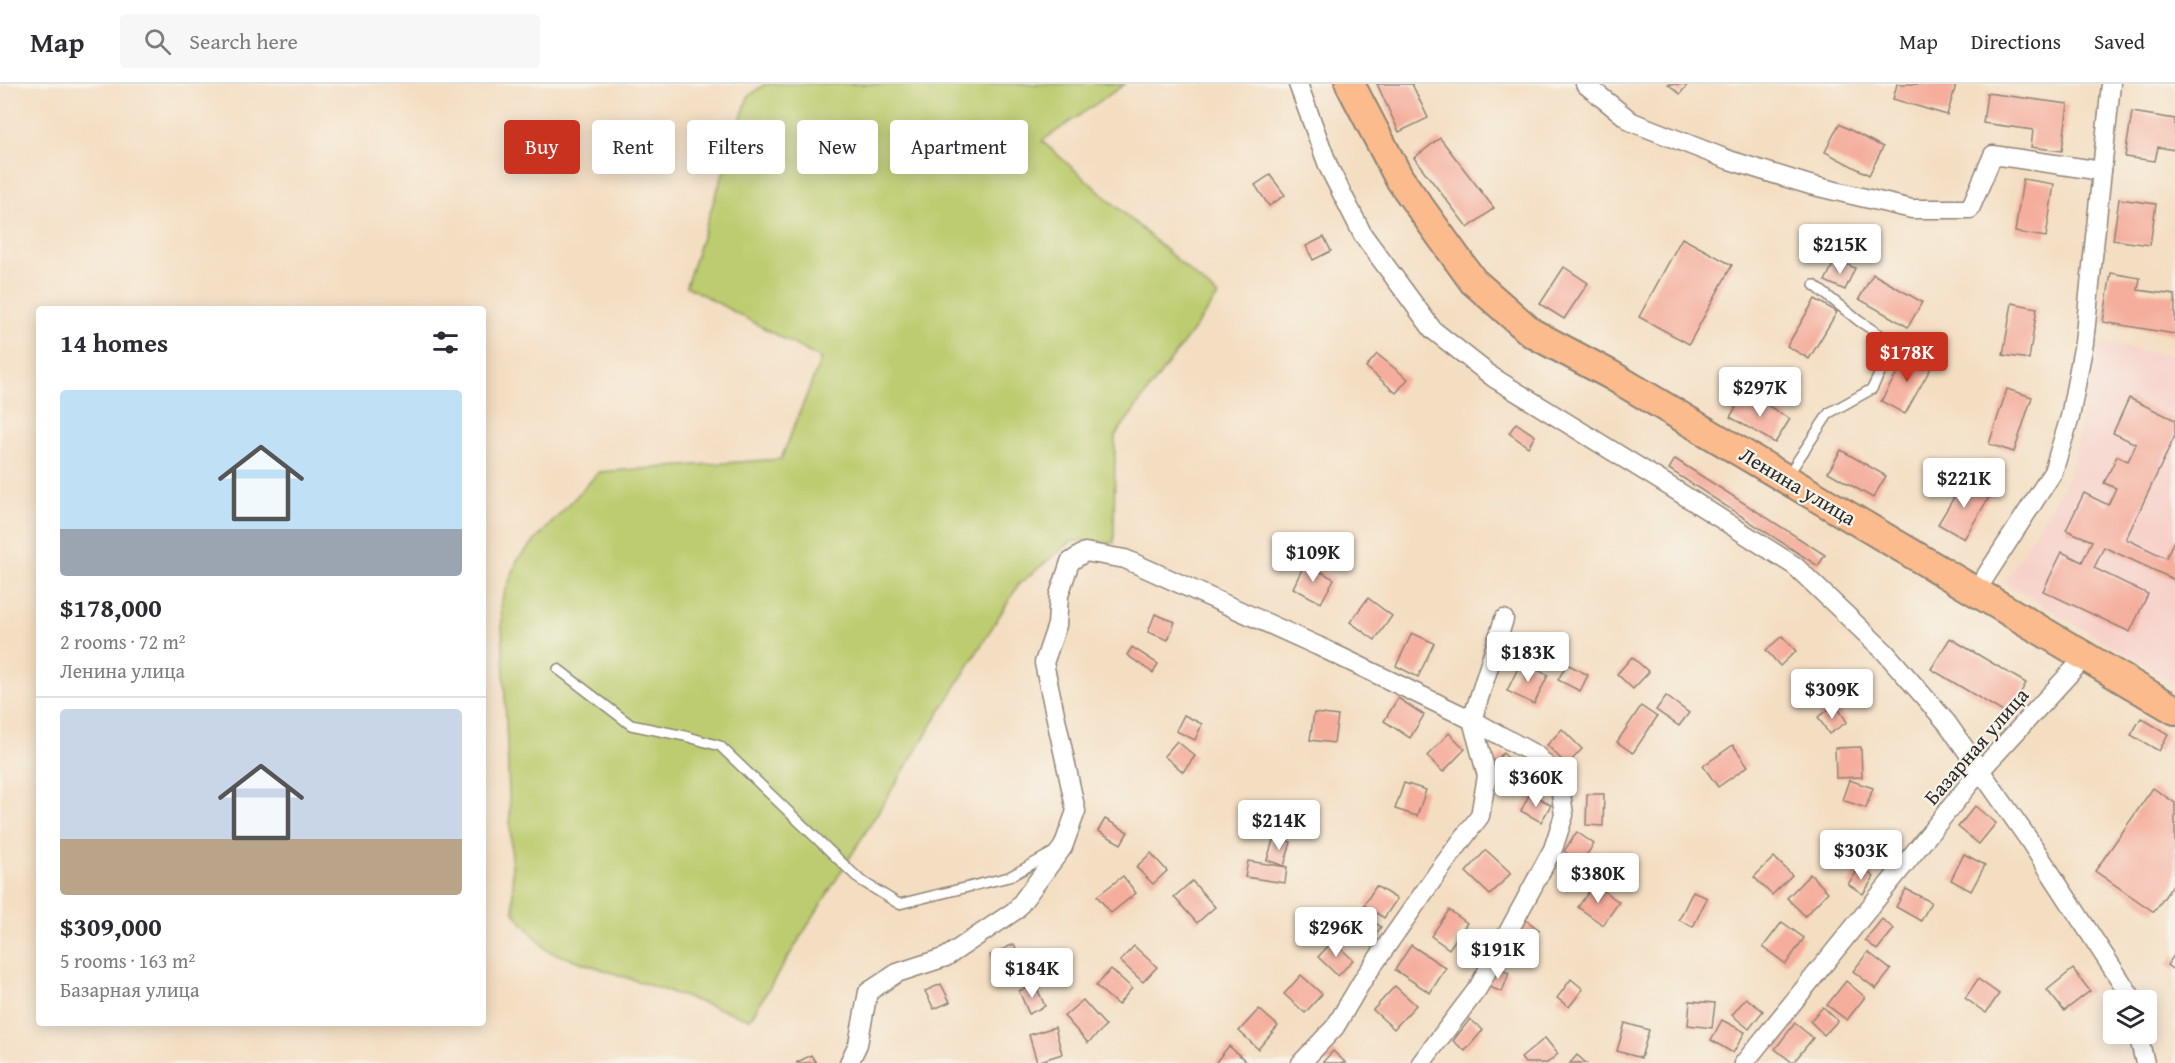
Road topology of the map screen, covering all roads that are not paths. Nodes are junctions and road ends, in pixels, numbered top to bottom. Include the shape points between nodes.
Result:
1 (1298, 84) edge
2 (1350, 84) edge
3 (1584, 84) edge
4 (2111, 84) edge
5 (1605, 90) edge
6 (2102, 171) junction
7 (1814, 285) dead end
8 (1786, 478) junction
9 (1976, 591) junction
10 (1504, 619) dead end
11 (2085, 657) junction
12 (558, 669) dead end
13 (2175, 710) edge
14 (1472, 720) junction
15 (1980, 771) junction
16 (1064, 847) junction
17 (2127, 990) edge
18 (2141, 1044) edge
19 (849, 1063) edge
20 (1301, 1063) edge
21 (1421, 1063) edge
22 (1744, 1063) edge
23 (2145, 1063) edge

1 - 15 street via 1329,168 1363,235 1433,330 1494,378 1795,566 1885,652 1947,723
2 - 8 main road, Ленина улица via 1399,178 1473,280 1532,333
3 - 5 street
4 - 6 street
5 - 6 street via 1632,122 1810,185 1912,209 1970,209 1993,155
6 - 9 street via 2084,343 2070,417 2053,472
7 - 8 lane via 1894,344 1872,389 1829,413
8 - 9 main road, Ленина улица
9 - 11 main road, Ленина улица
10 - 14 street
11 - 13 main road, Ленина улица
11 - 15 street, Базарная улица
12 - 16 lane via 631,725 720,746 860,880 899,904 1009,877
14 - 16 street via 1125,560 1085,552 1070,562 1059,596 1057,625 1044,663 1076,811
14 - 20 street via 1487,776 1480,816 1377,960 1335,1027
14 - 21 street via 1536,755 1559,779 1564,815 1553,849 1479,988
15 - 17 street
15 - 22 street, Базарная улица
16 - 19 street via 1016,910 946,957 897,973 868,992 858,1044
18 - 23 street

